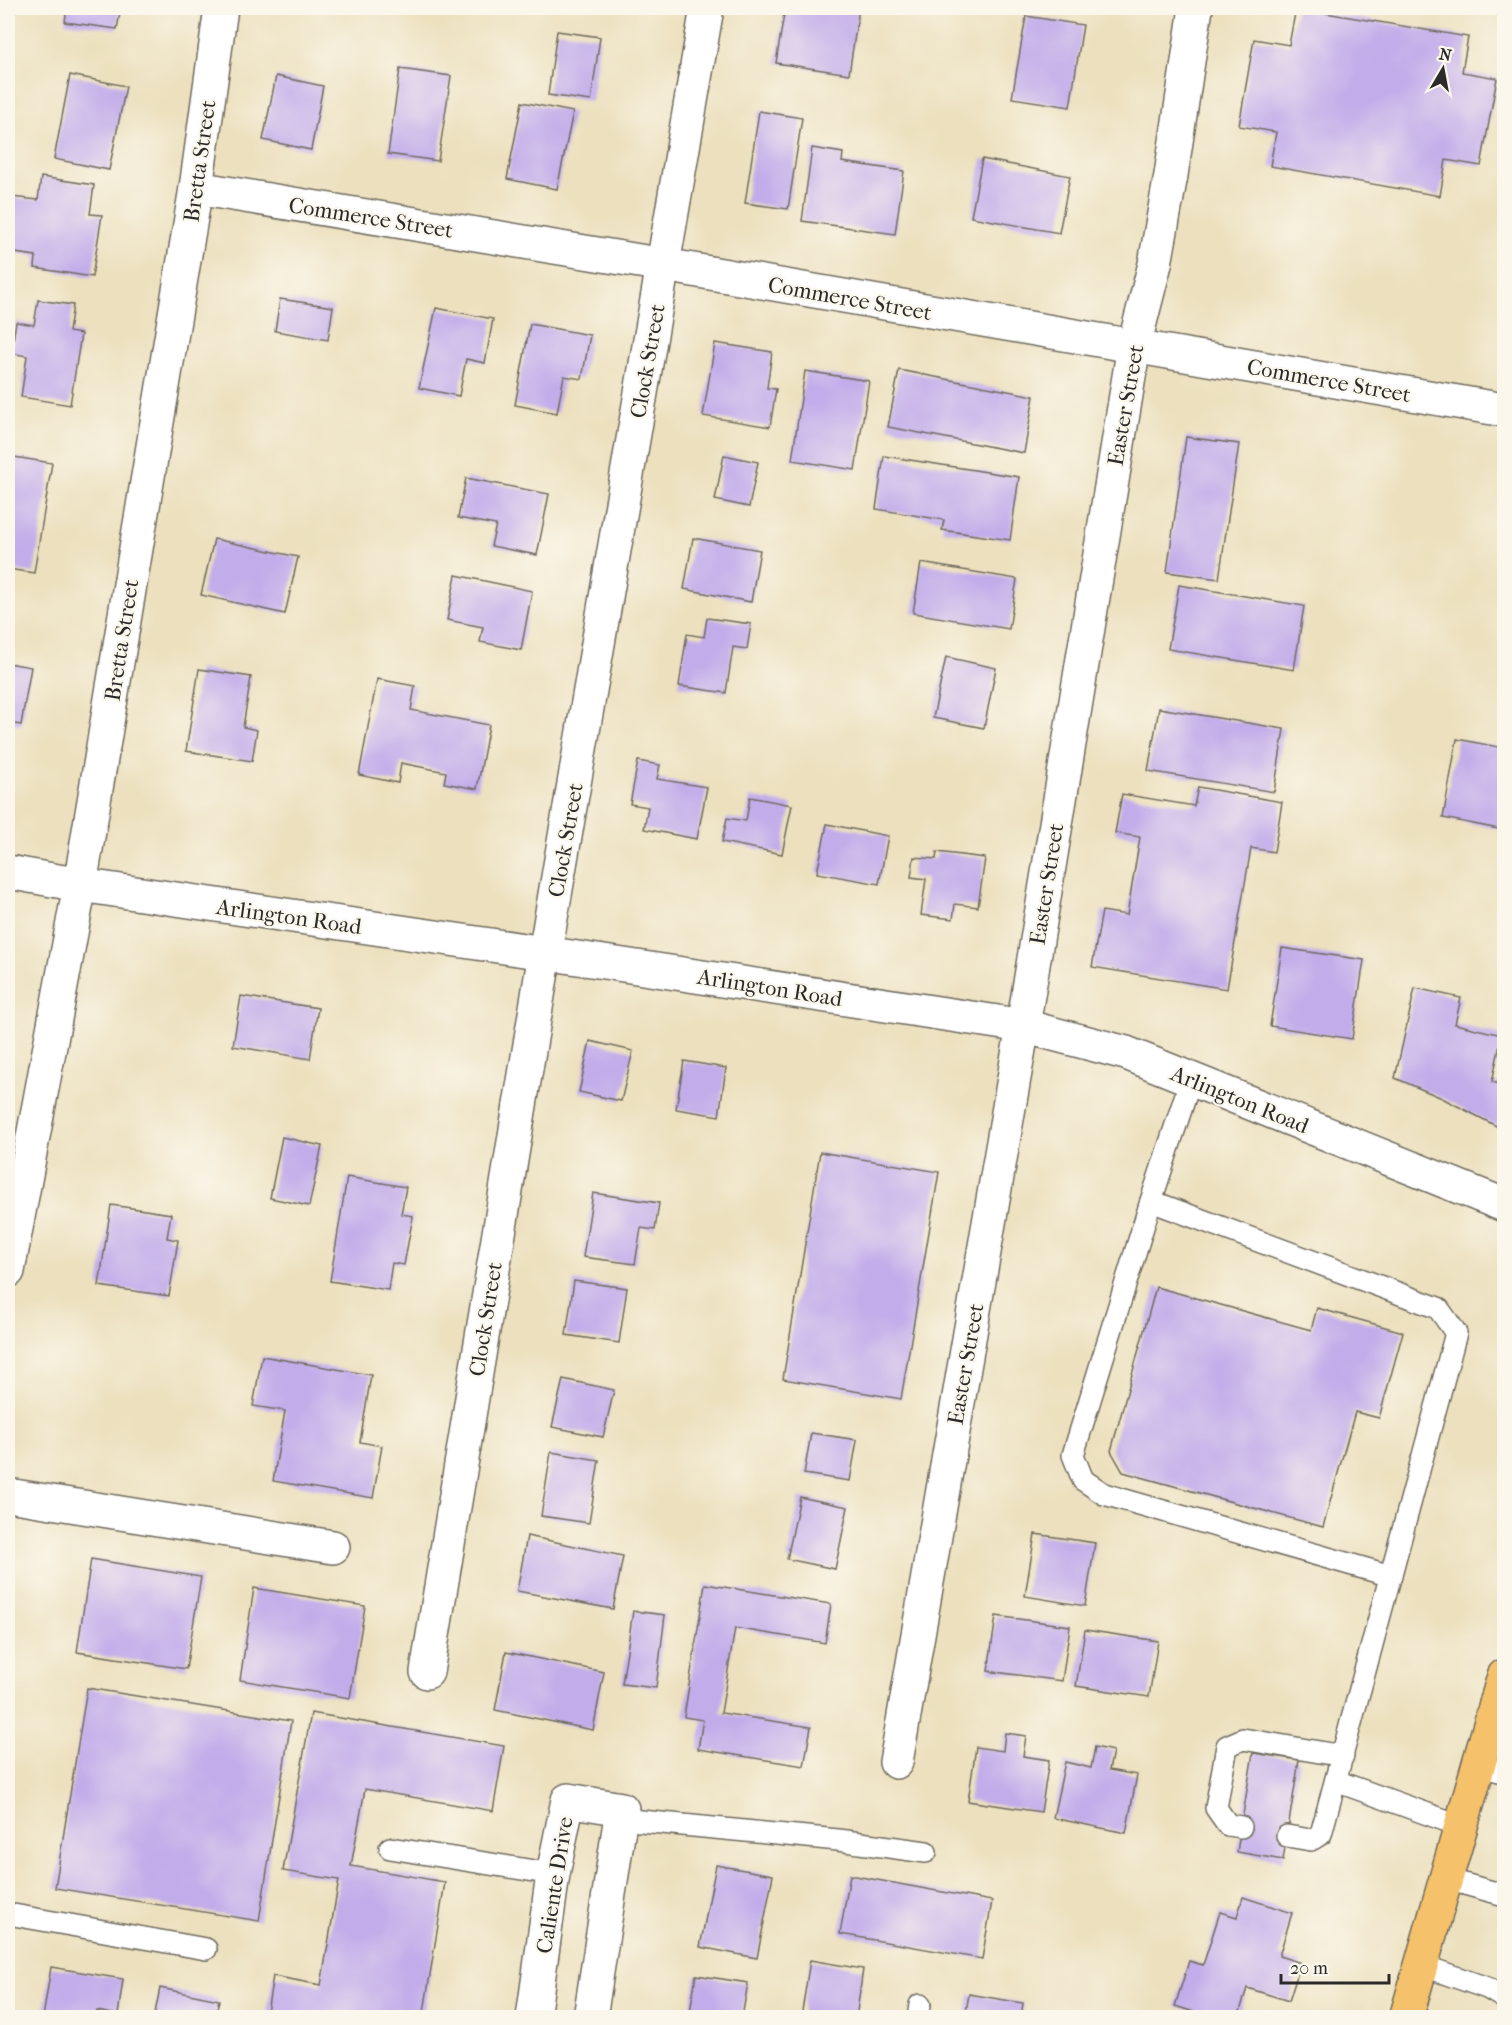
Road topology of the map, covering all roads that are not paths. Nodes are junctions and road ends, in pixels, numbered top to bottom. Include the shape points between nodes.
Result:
1 (221, 8) edge
2 (707, 8) edge
3 (1196, 8) edge
4 (196, 188) junction
5 (664, 265) junction
6 (1134, 346) junction
7 (1504, 410) edge
8 (8, 872) edge
9 (80, 885) junction
10 (545, 953) junction
11 (1023, 1026) junction
12 (1191, 1079) junction
13 (1151, 1202) junction
14 (1504, 1205) edge
15 (8, 1271) edge
16 (8, 1495) edge
17 (333, 1547) dead end
18 (1391, 1576) junction
19 (427, 1672) dead end
20 (1504, 1676) edge
21 (1343, 1756) junction
22 (896, 1762) dead end
23 (1491, 1769) edge
24 (1336, 1781) junction
25 (620, 1819) junction
26 (1461, 1826) junction
27 (1241, 1827) dead end
28 (1287, 1836) dead end
29 (390, 1848) dead end
30 (926, 1852) dead end
31 (553, 1874) junction
32 (1446, 1879) junction
33 (1504, 1895) edge
34 (8, 1914) edge
35 (206, 1949) dead end
36 (1421, 1965) junction
37 (1504, 1998) edge
38 (533, 2018) edge
39 (590, 2018) edge
40 (1406, 2018) edge

1 - 4 street, Bretta Street
2 - 5 street, Clock Street
3 - 6 street, Easter Street via 1155,264
4 - 5 street, Commerce Street
4 - 9 street, Bretta Street
5 - 6 street, Commerce Street
5 - 10 street, Clock Street
6 - 7 street, Commerce Street
6 - 11 street, Easter Street
8 - 9 street, Arlington Road
9 - 10 street, Arlington Road
9 - 15 street, Bretta Street
10 - 11 street, Arlington Road
10 - 19 street, Clock Street
11 - 12 street, Arlington Road via 1126,1053
11 - 22 street, Easter Street
12 - 13 lane
12 - 14 street, Arlington Road
13 - 18 lane via 1438,1308 1456,1333
13 - 18 lane via 1072,1455 1083,1480 1104,1494
16 - 17 street
18 - 21 lane
20 - 23 main road
21 - 24 lane
21 - 27 lane via 1243,1739 1227,1746 1216,1808 1228,1825
23 - 26 main road
24 - 26 lane
24 - 28 lane via 1321,1834 1311,1840
25 - 30 lane
25 - 31 street, Caliente Drive via 622,1809 568,1800
25 - 39 street
26 - 32 main road
29 - 31 lane
31 - 38 street, Caliente Drive
32 - 33 lane
32 - 36 main road
34 - 35 lane
36 - 37 lane via 1487,1988
36 - 40 main road

